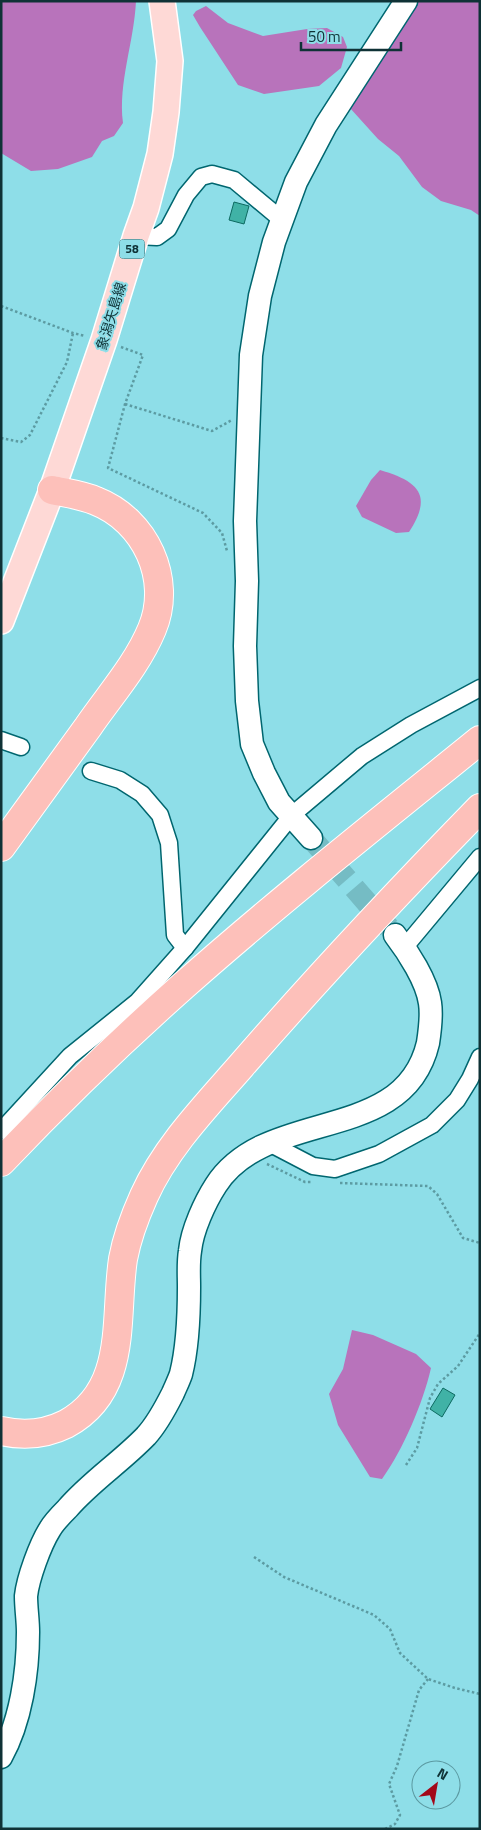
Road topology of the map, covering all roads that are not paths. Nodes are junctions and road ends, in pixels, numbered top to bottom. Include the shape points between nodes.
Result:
1 (162, 1) edge
2 (406, 1) edge
3 (282, 220) junction
4 (136, 236) junction
5 (52, 490) junction
6 (1, 621) edge
7 (480, 688) edge
8 (1, 740) edge
9 (480, 740) edge
10 (21, 747) dead end
11 (90, 771) dead end
12 (480, 808) edge
13 (292, 815) junction
14 (1, 819) edge
15 (311, 838) tunnel mouth
16 (1, 847) edge
17 (480, 857) edge
18 (400, 941) joint
19 (185, 948) junction
20 (480, 1057) edge
21 (1, 1132) edge
22 (268, 1143) junction
23 (1, 1162) edge
24 (1, 1431) edge
25 (1, 1756) edge

1 - 4 main road, 象潟矢島線 / 58 via 170,61 166,112 157,163
2 - 3 street via 326,125 296,182
3 - 4 street via 234,180 212,174 201,177 186,195 168,229 157,237
3 - 13 street via 260,296 251,354 245,521 245,646 246,701 252,744 279,802
4 - 5 main road, 象潟矢島線 / 58
5 - 6 main road, 象潟矢島線 / 58
5 - 14 highway via 108,527 124,542 142,578 139,619 129,640
5 - 16 highway via 96,500 133,525 154,562 158,605 153,627 130,669
7 - 13 street via 362,756
8 - 10 street
9 - 23 highway via 189,981
11 - 19 street via 120,780 142,794 160,815 168,843 175,935
12 - 24 highway via 298,999 206,1106 160,1166 131,1226 120,1286 114,1361 106,1383 94,1401 78,1417 58,1428 36,1433
13 - 15 street
13 - 19 street
17 - 18 street
18 - 22 street via 430,1002 430,1030 424,1058 409,1083 387,1102 354,1117
19 - 21 street via 137,1002 70,1056
20 - 22 street via 456,1100 432,1125 379,1154 335,1169 313,1166
22 - 25 street via 239,1158 217,1183 198,1222 190,1249 188,1322 180,1375 167,1405 147,1435 74,1500 50,1528 30,1576 26,1596 25,1683 9,1742

